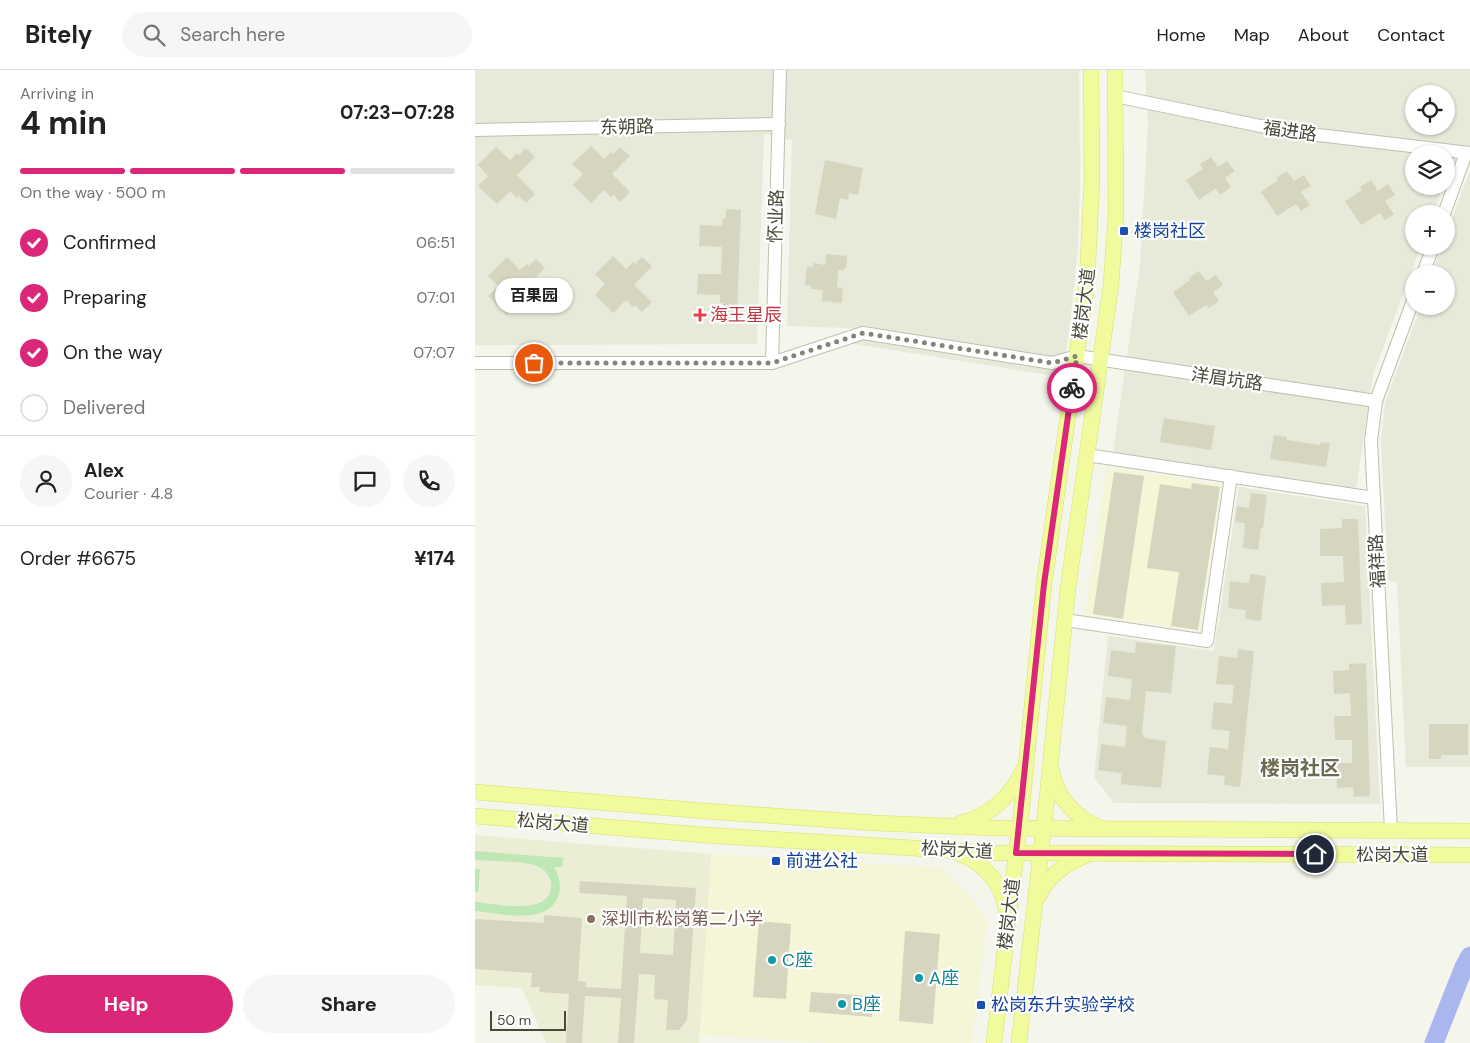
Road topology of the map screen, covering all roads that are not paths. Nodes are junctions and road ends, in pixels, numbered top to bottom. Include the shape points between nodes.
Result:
1 (780, 70) edge
2 (1091, 70) edge
3 (1115, 70) edge
4 (1115, 96) junction
5 (779, 124) junction
6 (475, 130) edge
7 (1468, 153) edge
8 (1448, 205) edge
9 (1408, 315) edge
10 (1077, 356) junction
11 (1101, 360) junction
12 (475, 363) edge
13 (772, 363) junction
14 (1377, 401) junction
15 (1087, 455) junction
16 (1231, 476) junction
17 (1374, 498) junction
18 (1065, 620) junction
19 (1026, 762) junction
20 (1050, 766) junction
21 (475, 792) edge
22 (475, 816) edge
23 (947, 826) junction
24 (1019, 828) junction
25 (1044, 828) junction
26 (1101, 829) junction
27 (1391, 830) junction
28 (1470, 831) edge
29 (946, 850) junction
30 (1016, 853) junction
31 (1041, 853) junction
32 (1101, 853) junction
33 (1470, 855) edge
34 (1008, 924) junction
35 (1032, 925) junction
36 (994, 1043) edge
37 (1019, 1043) edge

1 - 5 street, 怀业路
2 - 10 main road, 楼岗大道 via 1091,231
3 - 4 main road, 楼岗大道
4 - 7 street, 福进路 via 1285,131
4 - 11 main road, 楼岗大道 via 1115,241
5 - 6 street, 东朔路
5 - 13 street, 怀业路
7 - 8 street
9 - 14 street, 福祥路
10 - 11 street, 洋眉坑路
10 - 13 street via 1052,363 863,333
10 - 19 main road, 楼岗大道 via 1044,584
11 - 14 street, 洋眉坑路
11 - 15 main road, 楼岗大道
12 - 13 street
14 - 17 street, 福祥路 via 1371,441
15 - 16 street
15 - 18 main road, 楼岗大道
16 - 17 street
16 - 18 street via 1207,641
17 - 27 street, 福祥路
18 - 20 main road, 楼岗大道
19 - 23 main road via 1017,782 996,806 973,819
19 - 24 main road, 楼岗大道
20 - 25 main road, 楼岗大道
20 - 26 main road via 1056,786 1067,804 1083,819
21 - 23 main road, 松岗大道
22 - 29 main road, 松岗大道 via 714,836
23 - 24 main road, 松岗大道
24 - 25 main road, 松岗大道
24 - 30 main road, 楼岗大道
25 - 26 main road, 松岗大道
25 - 31 main road, 楼岗大道
26 - 27 main road, 松岗大道
27 - 28 main road, 松岗大道
29 - 30 main road, 松岗大道
29 - 34 main road via 963,855 991,876 1000,890
30 - 31 main road, 松岗大道
30 - 34 main road, 楼岗大道
31 - 32 main road, 松岗大道
31 - 35 main road, 楼岗大道
32 - 33 main road, 松岗大道
32 - 35 main road via 1071,861 1053,876 1039,895
34 - 36 main road, 楼岗大道
35 - 37 main road, 楼岗大道

